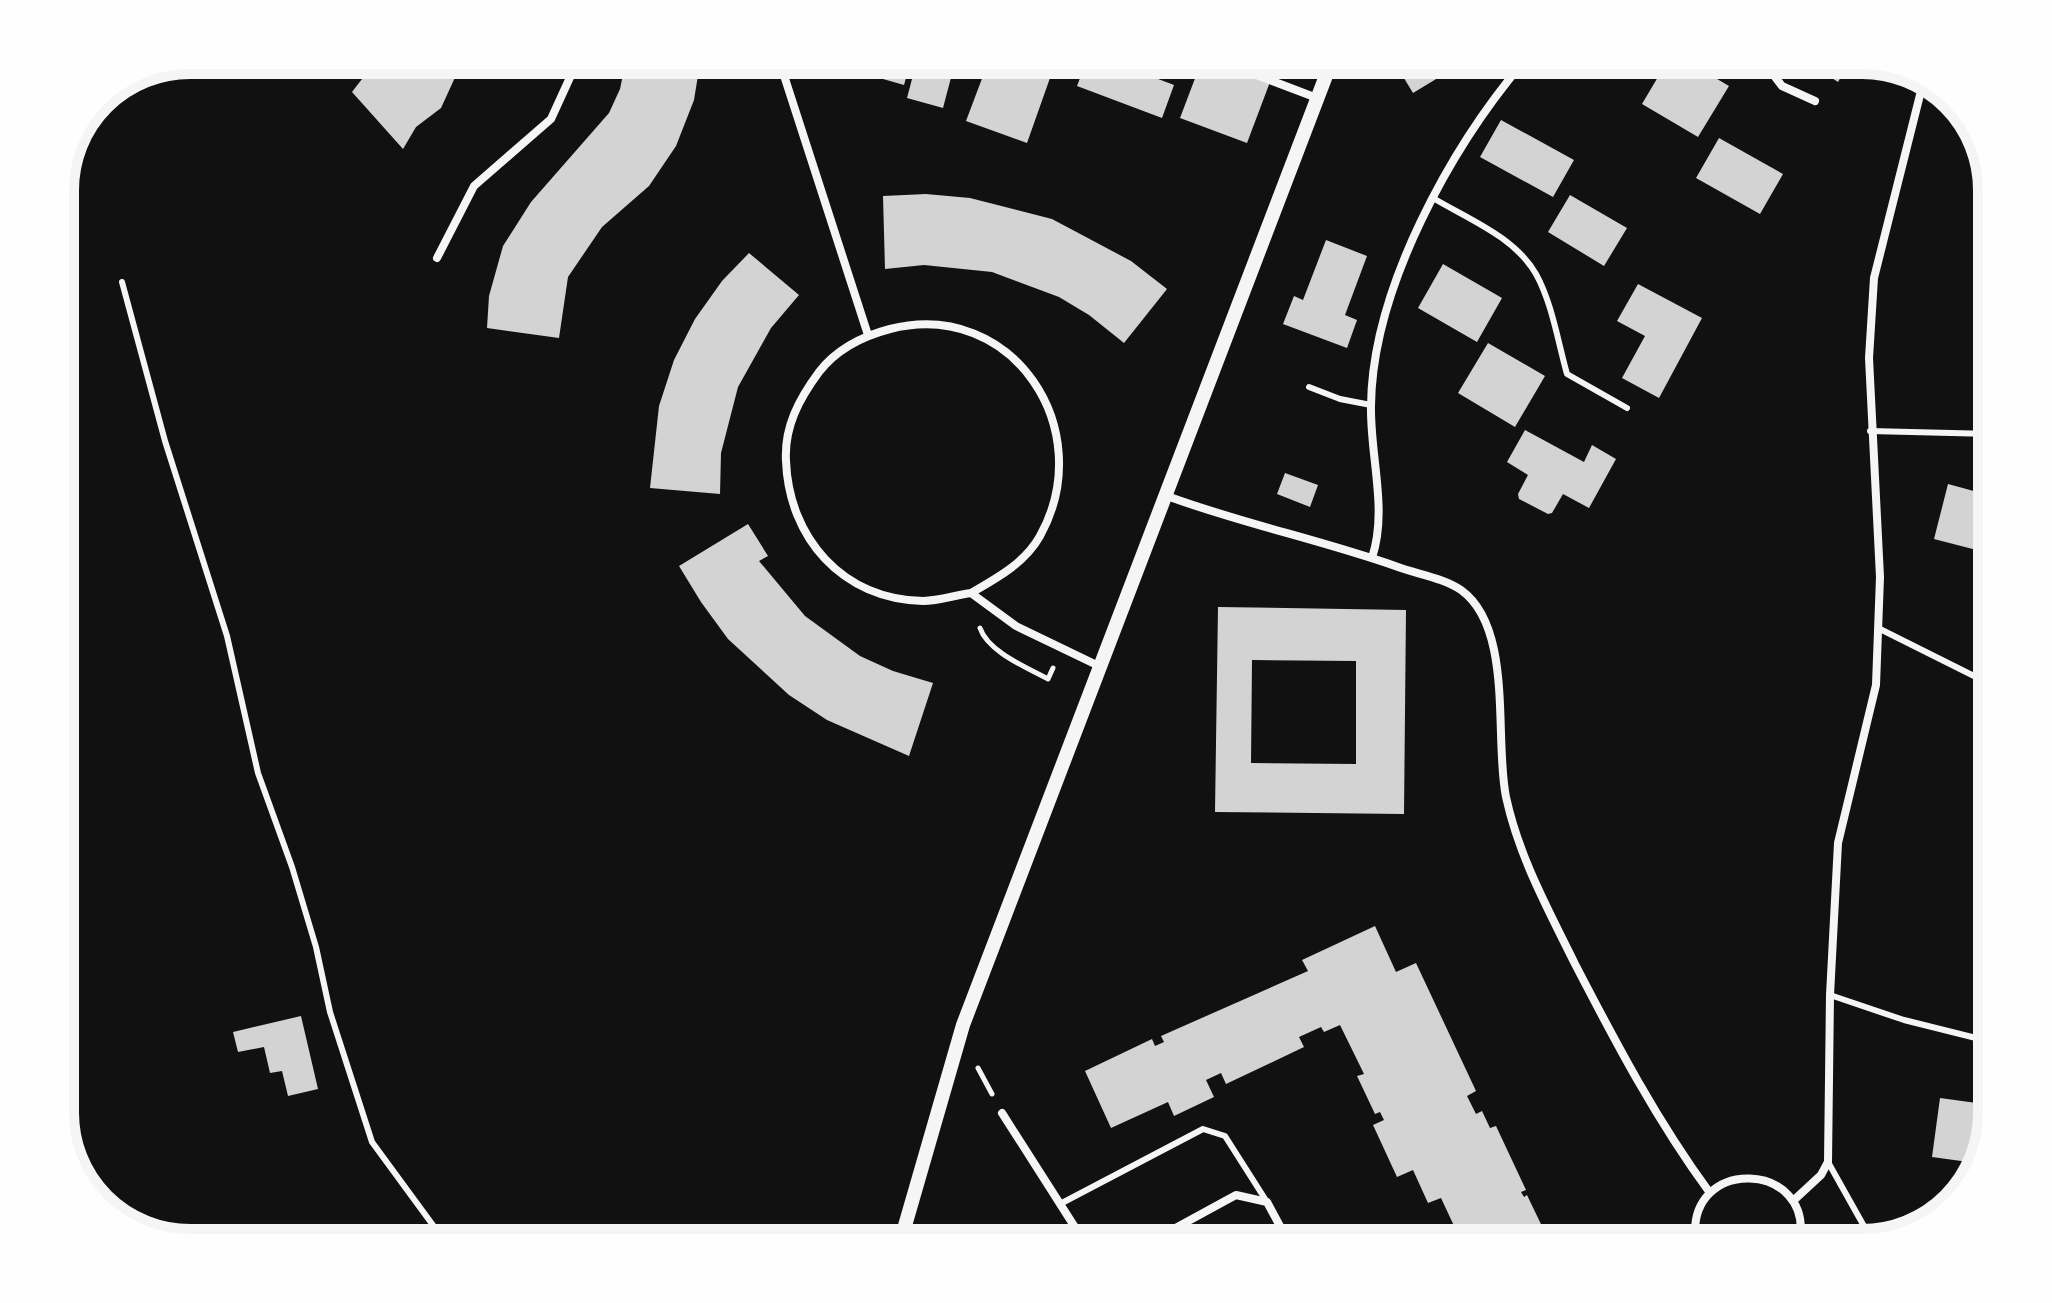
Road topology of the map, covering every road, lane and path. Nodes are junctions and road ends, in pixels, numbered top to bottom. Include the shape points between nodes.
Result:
1 (572, 74) edge
2 (784, 74) edge
3 (1254, 74) edge
4 (1326, 74) edge
5 (1513, 74) edge
6 (1773, 74) edge
7 (1921, 89) edge
8 (1317, 98) junction
9 (1815, 101) dead end
10 (1433, 198) junction
11 (437, 258) dead end
12 (122, 282) dead end
13 (868, 335) junction
14 (1309, 387) dead end
15 (1371, 405) junction
16 (1627, 408) dead end
17 (1870, 431) junction
18 (1978, 434) edge
19 (1167, 496) junction
20 (1372, 558) junction
21 (971, 593) junction
22 (1878, 628) junction
23 (982, 634) dead end
24 (1061, 650) junction
25 (1102, 668) junction
26 (1978, 678) edge
27 (1830, 995) junction
28 (1978, 1038) edge
29 (979, 1068) dead end
30 (1002, 1113) joint
31 (1828, 1162) junction
32 (1710, 1193) junction
33 (1793, 1201) junction
34 (1267, 1202) junction
35 (1060, 1204) junction
36 (436, 1229) edge
37 (904, 1229) edge
38 (1076, 1229) edge
39 (1174, 1229) edge
40 (1281, 1229) edge
41 (1695, 1229) edge
42 (1800, 1229) edge
43 (1865, 1229) edge

1 - 11 street via 551,119 474,186
2 - 13 street
3 - 8 street
4 - 8 street
5 - 10 street via 1493,97
6 - 9 street via 1782,86
7 - 17 street via 1874,278
8 - 19 street
10 - 15 street via 1410,242 1380,340
10 - 16 lane via 1520,254 1538,276 1567,374
12 - 36 lane via 227,636 258,773 292,867 330,1012 372,1142
13 - 21 street via 828,361 799,398 785,443 787,491 804,535 836,571 877,593 924,601
13 - 21 street via 910,324 955,328 996,344 1029,373 1052,411 1061,454 1057,498 1039,539 1009,571
14 - 15 lane
15 - 20 street via 1379,516
17 - 18 lane
17 - 22 street via 1880,577
19 - 20 street
19 - 25 street
20 - 32 street via 1461,590 1481,616 1492,637 1503,784 1521,850 1617,1045
21 - 24 street
22 - 26 lane
22 - 27 street via 1876,685 1838,843
23 - 24 path via 1048,679
24 - 25 street
25 - 37 street via 1024,856 963,1025
27 - 28 lane
27 - 31 street
29 - 30 path
30 - 35 street
31 - 33 street
31 - 43 lane
32 - 33 street via 1722,1183 1753,1177 1769,1181
32 - 41 street
33 - 42 street
34 - 35 lane via 1225,1136 1203,1129
34 - 39 street via 1236,1195
34 - 40 street
35 - 38 street

